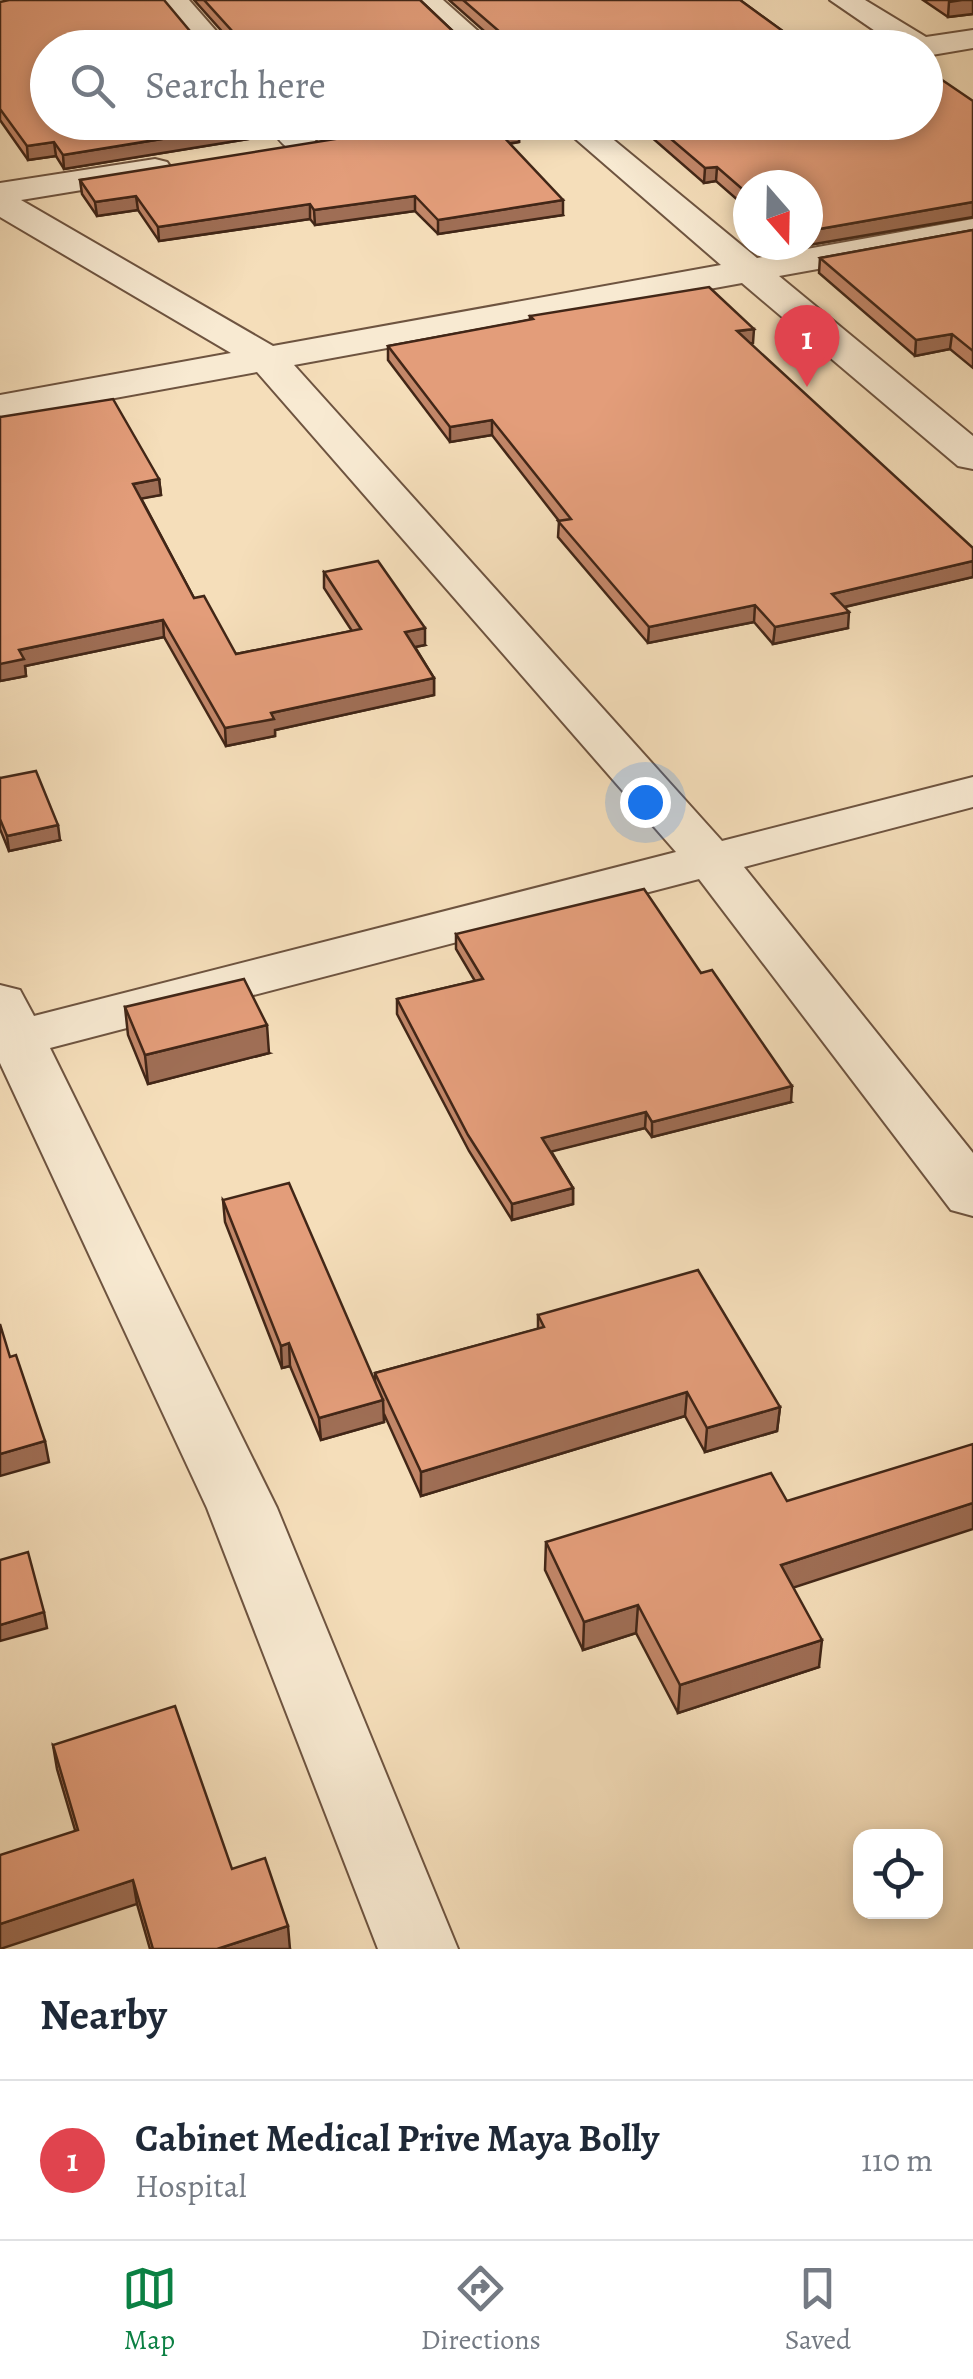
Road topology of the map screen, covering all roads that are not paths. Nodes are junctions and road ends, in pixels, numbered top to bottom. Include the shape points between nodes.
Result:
1 (174, 0) edge
2 (425, 0) edge
3 (845, 0) edge
4 (200, 30) edge
5 (461, 30) edge
6 (892, 30) edge
7 (973, 38) edge
8 (943, 44) edge
9 (943, 61) edge
10 (957, 70) dead end
11 (283, 140) edge
12 (338, 140) edge
13 (594, 140) edge
14 (189, 163) edge
15 (0, 194) edge
16 (0, 202) edge
17 (973, 230) edge
18 (749, 270) junction
19 (266, 358) junction
20 (0, 407) edge
21 (973, 458) edge
22 (973, 792) edge
23 (711, 860) junction
24 (5, 1028) edge
25 (973, 1195) edge
26 (418, 1949) edge

1 - 4 street
2 - 5 street
3 - 6 street
7 - 8 street
9 - 10 street
11 - 12 street
13 - 18 street
14 - 15 street
16 - 19 street
17 - 18 street
18 - 19 street
18 - 21 street
19 - 20 street
19 - 23 street
22 - 23 street
23 - 24 street
23 - 25 street
24 - 26 street via 242,1508

